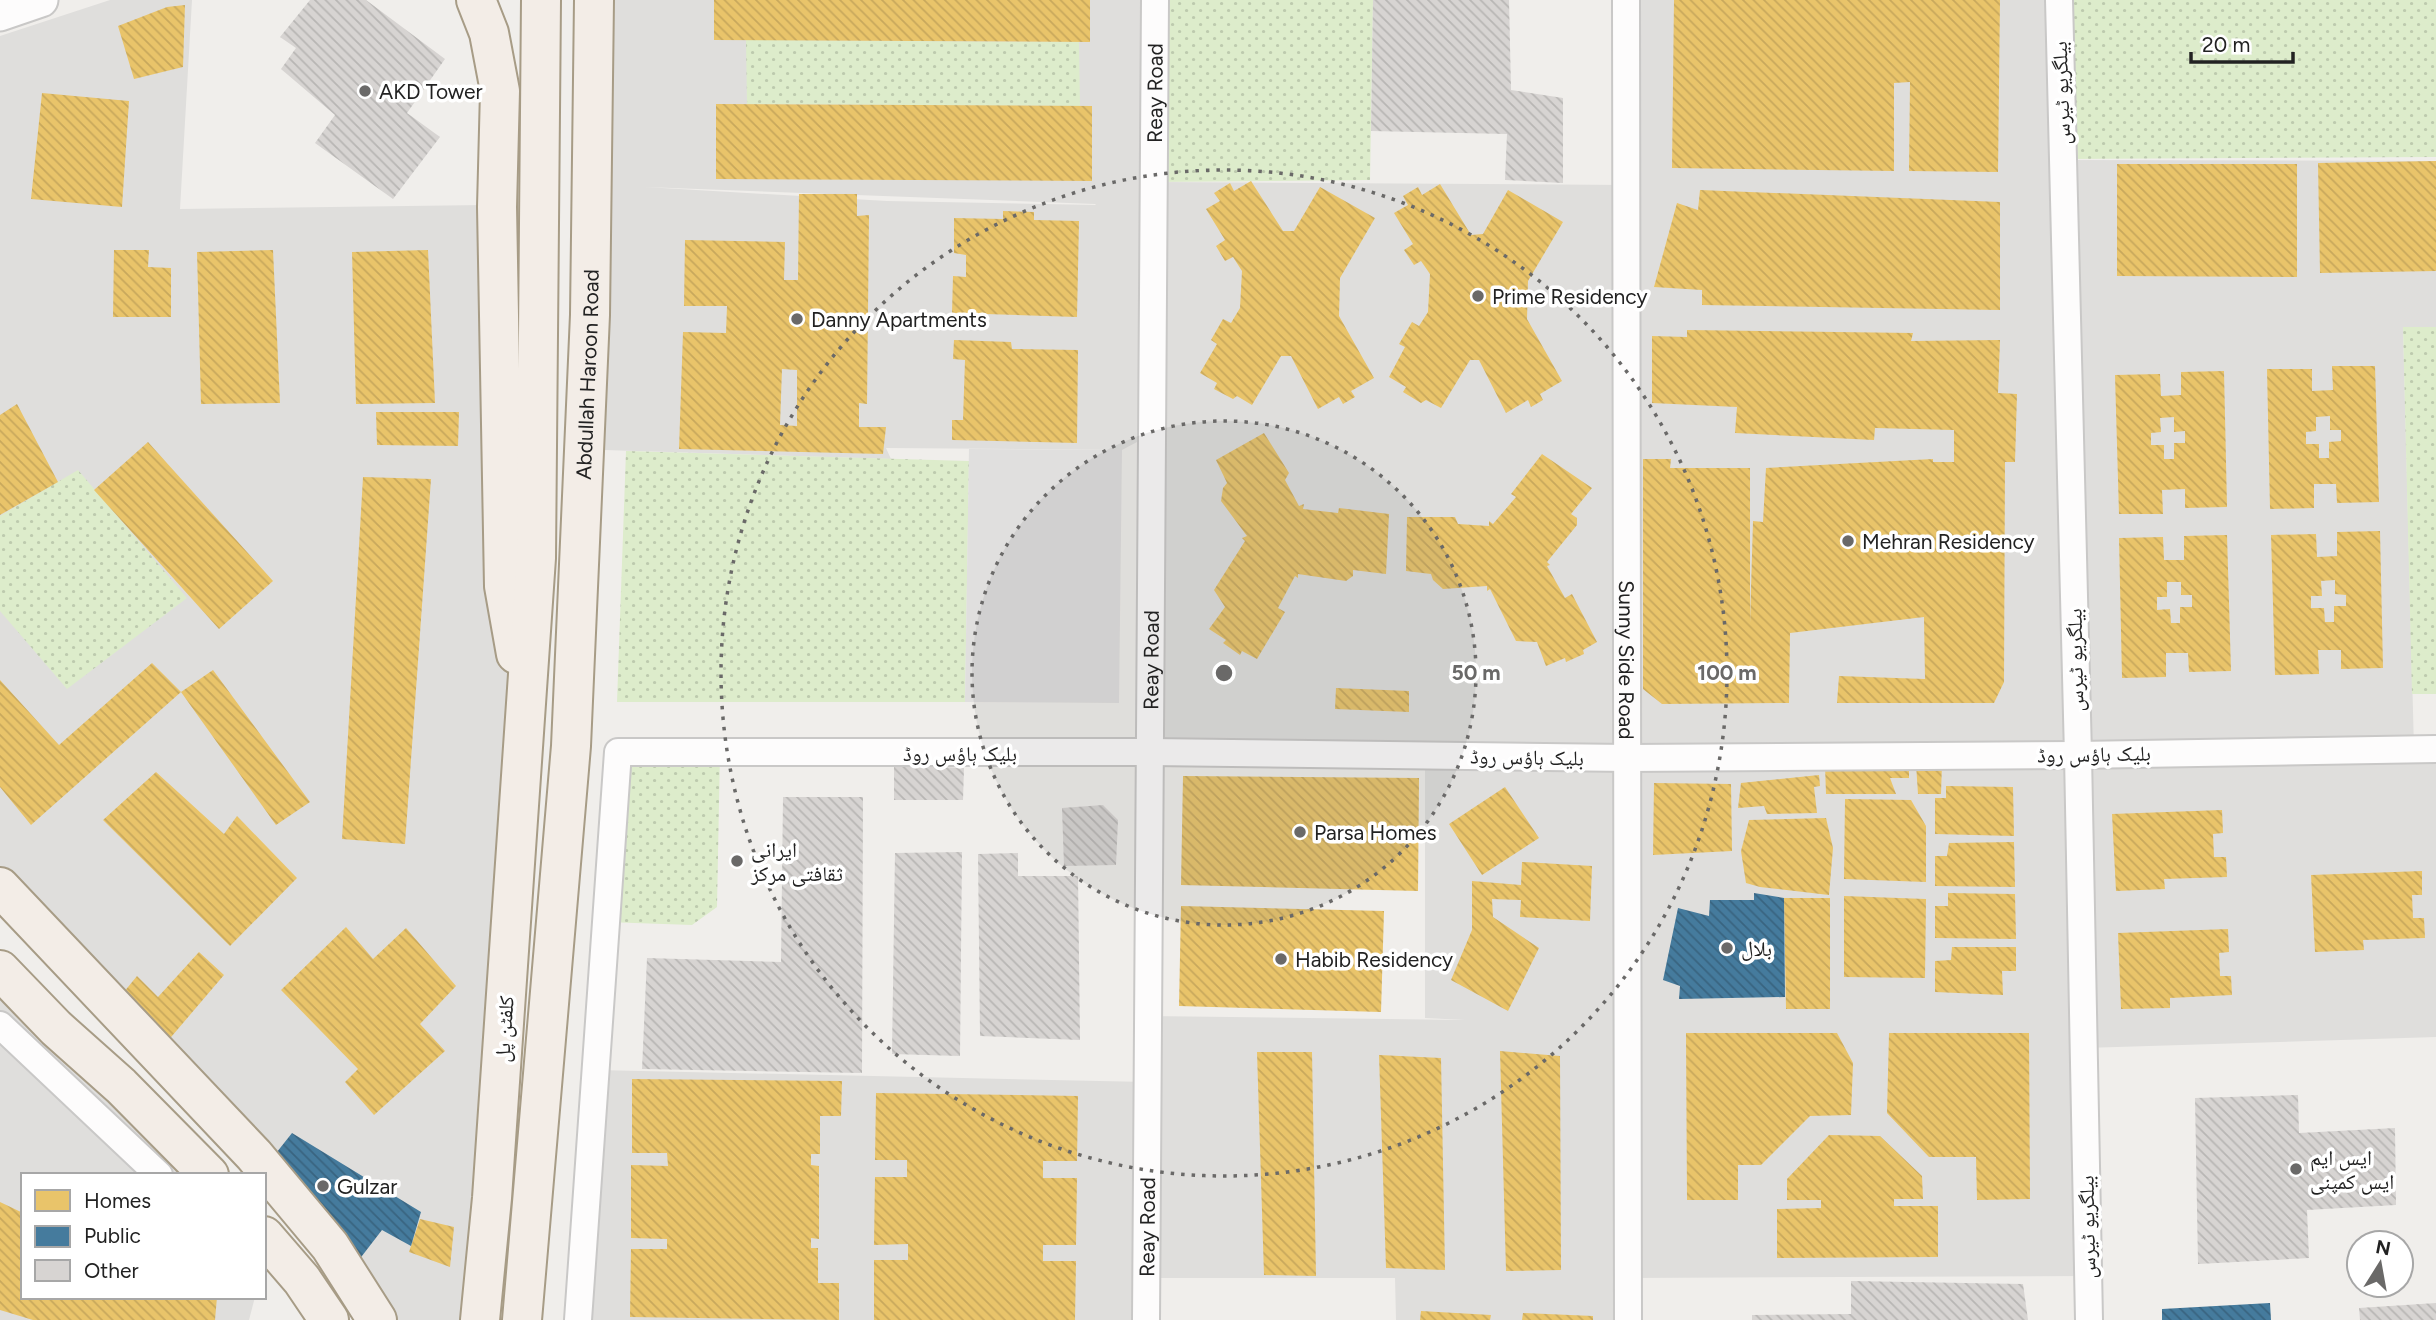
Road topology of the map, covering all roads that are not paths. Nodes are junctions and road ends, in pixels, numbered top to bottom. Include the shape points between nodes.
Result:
1 (41, 0) edge
2 (476, 0) edge
3 (541, 0) edge
4 (593, 0) edge
5 (1155, 0) edge
6 (1626, 0) edge
7 (2059, 0) edge
8 (0, 14) edge
9 (526, 726) junction
10 (571, 746) joint
11 (2436, 749) edge
12 (1151, 752) junction
13 (2078, 755) junction
14 (1628, 758) junction
15 (0, 887) edge
16 (0, 970) edge
17 (0, 1025) edge
18 (157, 1173) edge
19 (207, 1173) edge
20 (266, 1238) edge
21 (329, 1320) edge
22 (377, 1320) edge
23 (480, 1320) edge
24 (523, 1320) edge
25 (578, 1320) edge
26 (1146, 1320) edge
27 (1628, 1320) edge
28 (2089, 1320) edge

1 - 8 street
2 - 9 main road via 489,33 500,91 497,207 504,586
3 - 9 main road via 536,558
4 - 10 main road, Abdullah Haroon Road via 590,315
5 - 12 street, Reay Road
6 - 14 street, Sunny Side Road
7 - 13 street, بیلگریو ٹیرس
9 - 23 main road, کلفٹن پل
10 - 24 main road, کلفٹن پل
11 - 13 street, بلیک ہاؤس روڈ
12 - 14 street, بلیک ہاؤس روڈ
12 - 25 street, بلیک ہاؤس روڈ via 618,752
12 - 26 street, Reay Road
13 - 14 street, بلیک ہاؤس روڈ
13 - 28 street, بیلگریو ٹیرس
14 - 27 street, Sunny Side Road
15 - 22 main road via 254,1155 330,1246
16 - 19 main road
17 - 18 street
20 - 21 main road via 302,1279

